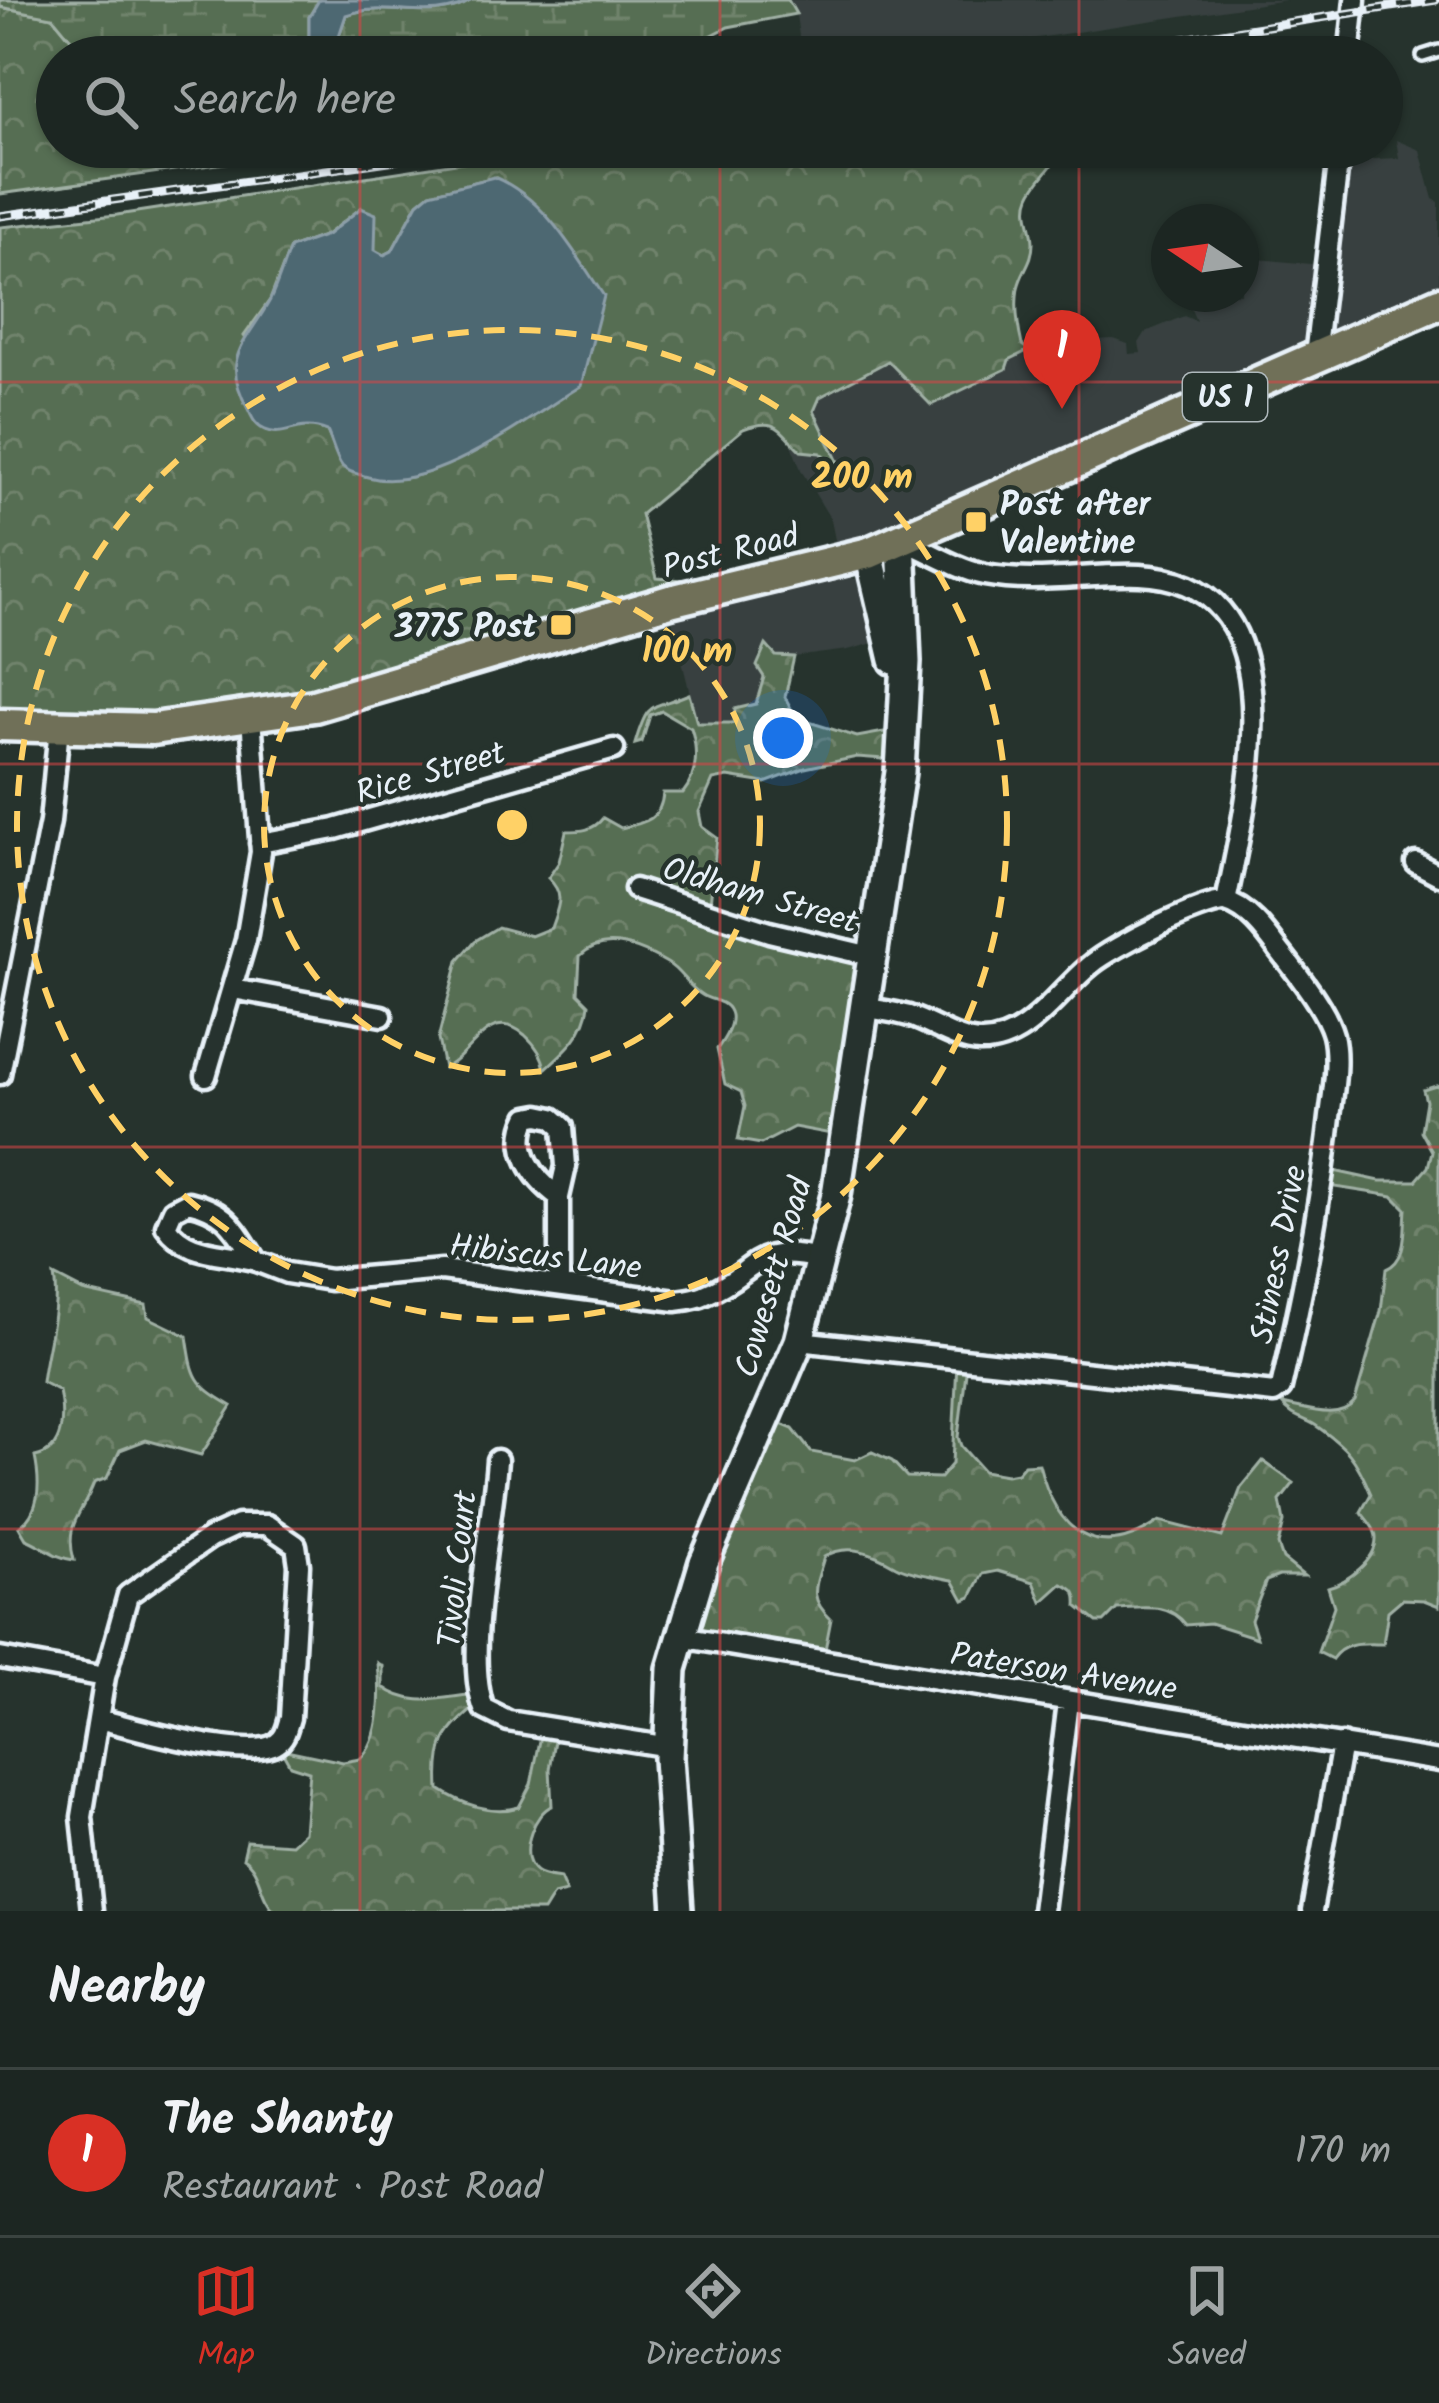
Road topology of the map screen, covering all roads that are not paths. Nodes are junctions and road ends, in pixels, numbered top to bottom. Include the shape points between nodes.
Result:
1 (1355, 0) edge
2 (1351, 36) edge
3 (1439, 51) edge
4 (1424, 56) dead end
5 (1338, 168) edge
6 (1438, 306) edge
7 (1316, 356) junction
8 (901, 539) junction
9 (869, 554) junction
10 (251, 717) junction
11 (904, 720) junction
12 (0, 724) edge
13 (59, 727) junction
14 (614, 749) dead end
15 (260, 843) junction
16 (1416, 863) dead end
17 (1439, 874) edge
18 (635, 889) dead end
19 (1226, 902) junction
20 (872, 956) junction
21 (233, 989) junction
22 (863, 1007) junction
23 (382, 1016) dead end
24 (0, 1074) edge
25 (206, 1076) dead end
26 (559, 1197) dead end
27 (819, 1258) junction
28 (256, 1261) junction
29 (559, 1284) junction
30 (799, 1341) junction
31 (497, 1460) dead end
32 (680, 1636) junction
33 (0, 1658) edge
34 (105, 1677) junction
35 (1068, 1702) junction
36 (99, 1719) junction
37 (1342, 1744) junction
38 (669, 1747) junction
39 (1439, 1762) edge
40 (92, 1911) edge
41 (678, 1911) edge
42 (1042, 1911) edge
43 (1312, 1911) edge

1 - 2 street
3 - 4 lane
5 - 7 street
6 - 7 main road, Post Road / US 1
7 - 8 main road, Post Road / US 1
8 - 9 main road, Post Road / US 1
8 - 11 main road, Cowesett Road
8 - 19 street via 983,575 1144,575 1187,583 1215,604 1246,652 1254,687
9 - 10 main road, Post Road / US 1
9 - 11 main road, Cowesett Road
10 - 13 main road, Post Road / US 1 via 153,729
10 - 15 street
11 - 20 main road, Cowesett Road
12 - 13 main road, Post Road / US 1
13 - 24 street via 50,822
14 - 15 street, Rice Street
15 - 21 street
16 - 17 street
18 - 20 street, Oldham Street
19 - 22 street via 1213,901 1094,962 1011,1035 979,1042
19 - 30 street, Stiness Drive via 1265,931 1333,1035 1326,1159 1281,1388
20 - 22 main road, Cowesett Road
21 - 23 street
21 - 25 street
22 - 27 main road, Cowesett Road
26 - 29 street
27 - 29 street, Hibiscus Lane via 785,1251 758,1259 705,1295 676,1301
27 - 30 main road, Cowesett Road
28 - 28 street, Hibiscus Lane via 188,1247 166,1226 172,1210 188,1202 214,1208
28 - 29 street, Hibiscus Lane via 330,1280 442,1270
30 - 32 main road, Cowesett Road via 735,1482
31 - 38 street, Tivoli Court via 476,1654 484,1709 508,1721
32 - 35 street, Paterson Avenue
32 - 38 main road, Cowesett Road
33 - 34 street
34 - 36 street
34 - 36 street via 128,1595 148,1580 238,1525 267,1525 296,1545 284,1737 256,1749 223,1746
35 - 37 street, Paterson Avenue
35 - 42 street
36 - 40 street via 82,1817
37 - 39 street, Paterson Avenue
37 - 43 street
38 - 41 main road, Cowesett Road

